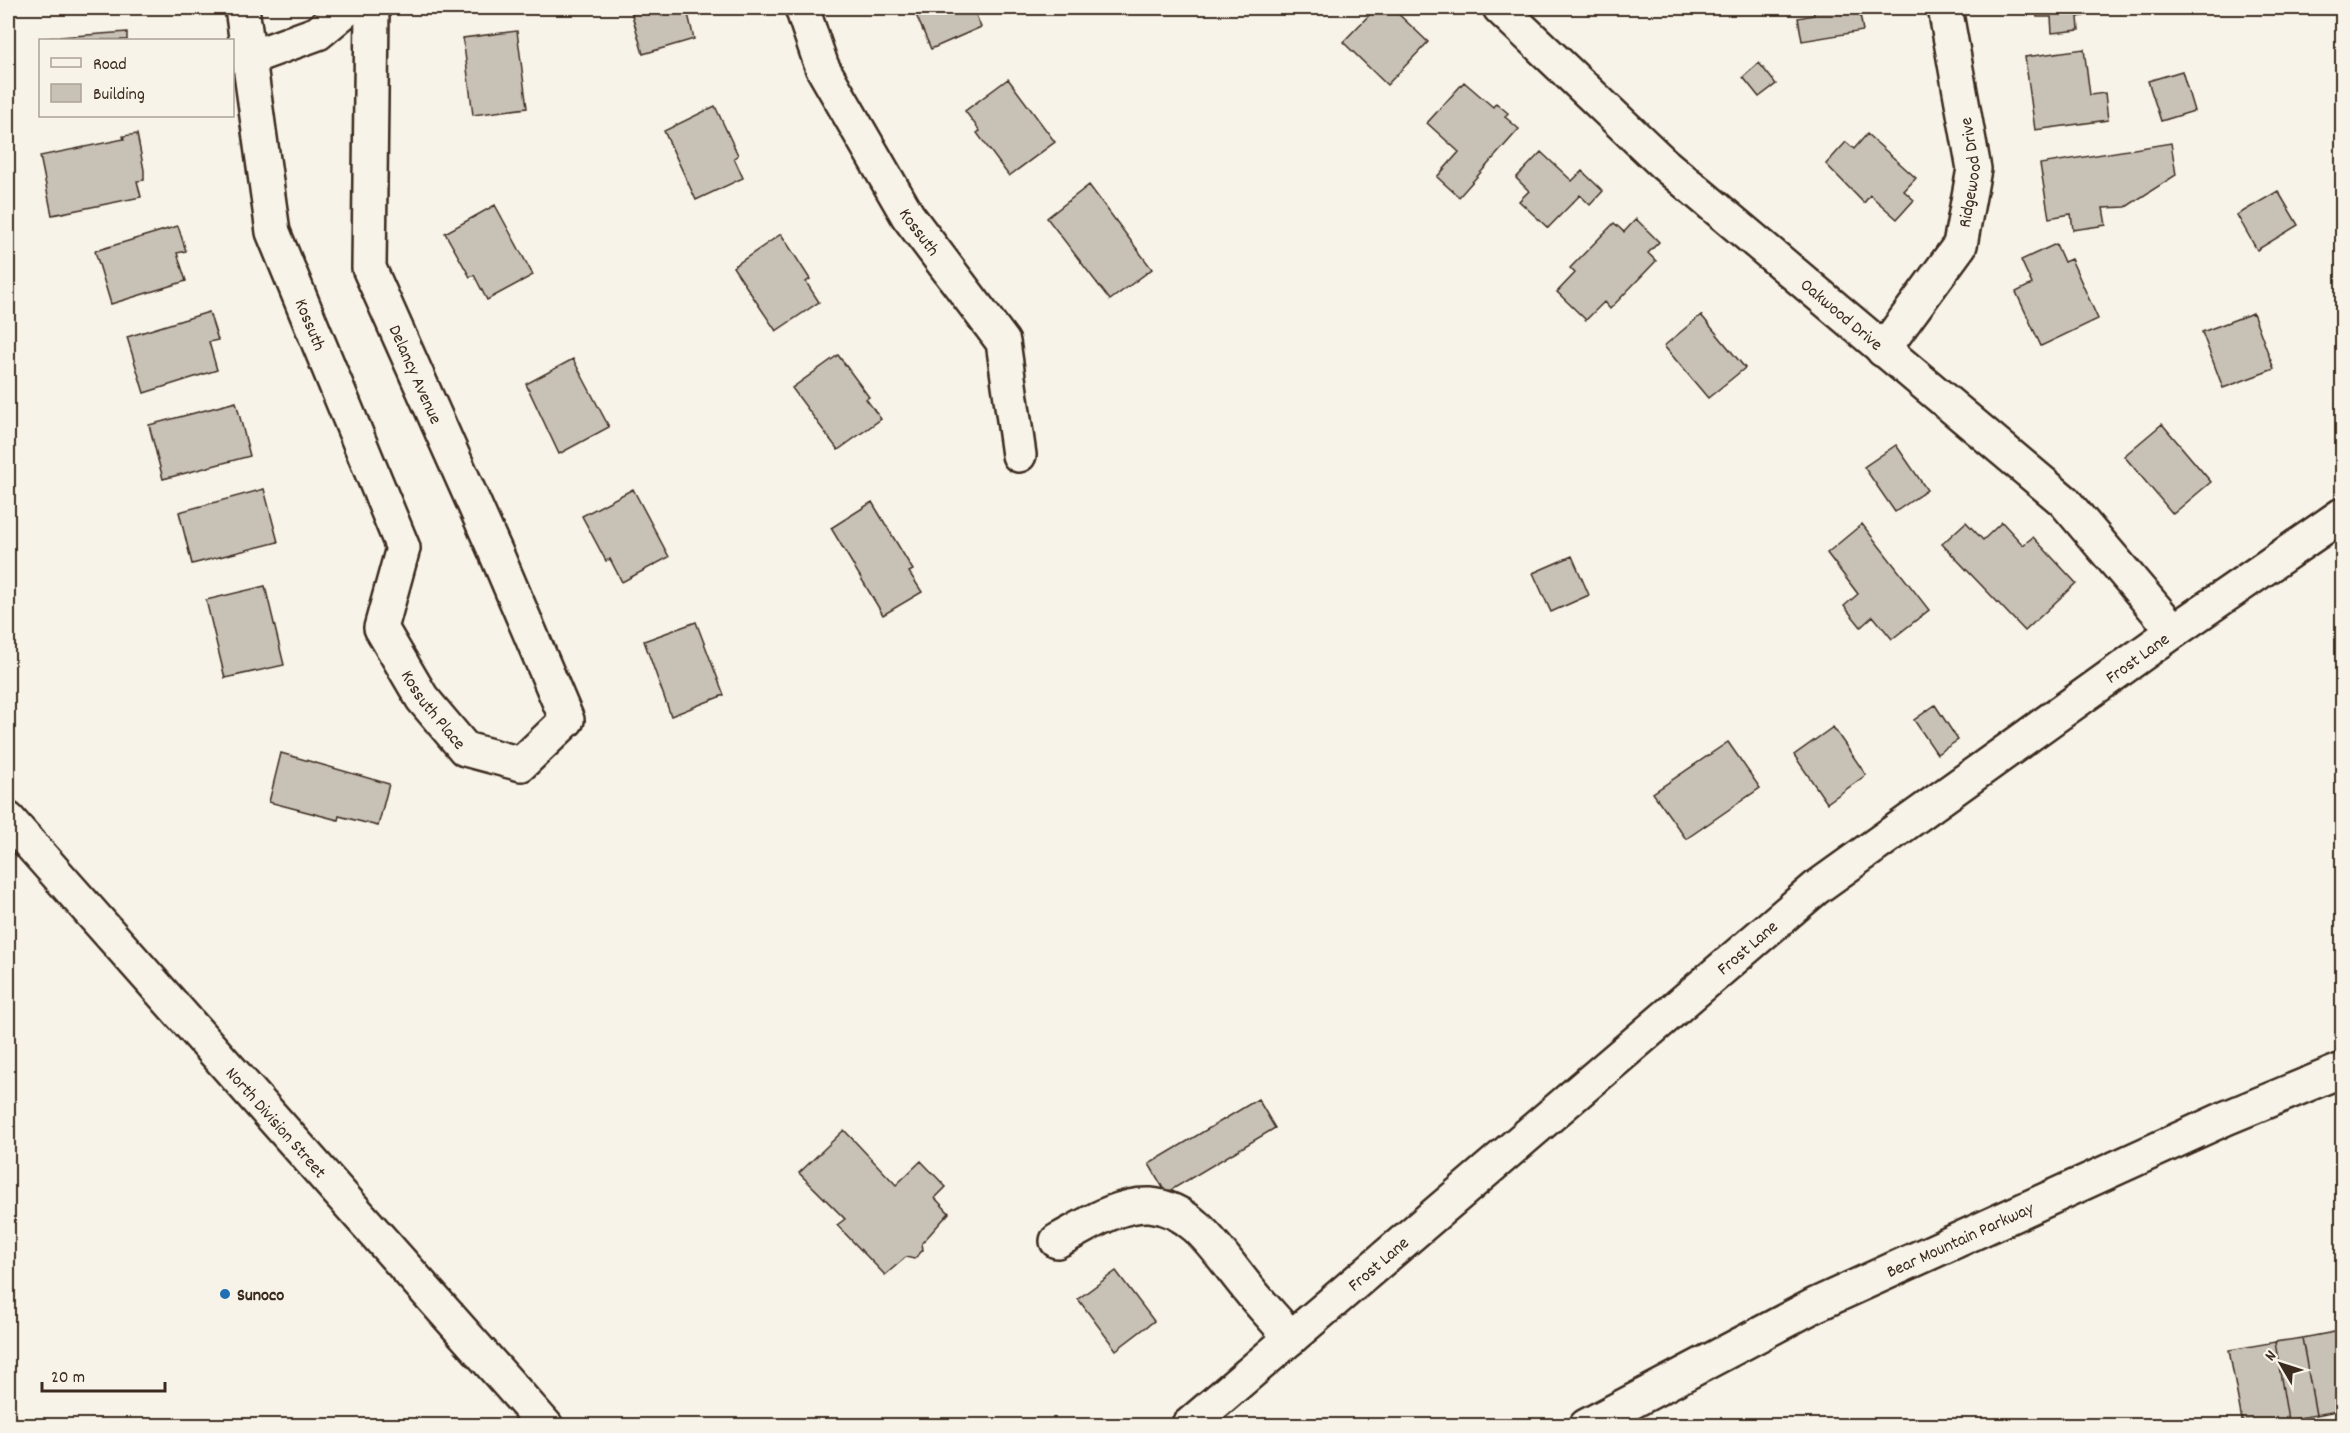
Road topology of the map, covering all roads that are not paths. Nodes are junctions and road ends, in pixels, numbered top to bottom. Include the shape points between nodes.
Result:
1 (242, 8) edge
2 (348, 8) edge
3 (372, 8) edge
4 (802, 8) edge
5 (1500, 8) edge
6 (1945, 8) edge
7 (249, 58) junction
8 (1883, 350) junction
9 (1019, 455) dead end
10 (2343, 515) edge
11 (381, 628) joint
12 (2174, 631) junction
13 (567, 720) joint
14 (8, 819) edge
15 (2343, 1070) edge
16 (1057, 1241) dead end
17 (1291, 1338) junction
18 (533, 1422) edge
19 (1188, 1425) edge
20 (1586, 1425) edge

1 - 7 main road, Kossuth
2 - 7 main road via 318,33
3 - 13 main road, Delancy Avenue via 369,268
4 - 9 main road, Kossuth via 822,67 908,216 1003,342
5 - 8 main road, Oakwood Drive via 1664,164
6 - 8 main road, Ridgewood Drive via 1974,169 1960,245
7 - 11 main road, Kossuth via 273,232 403,548
8 - 12 main road, Oakwood Drive via 2064,501
10 - 12 main road, Frost Lane
11 - 13 main road, Kossuth Place via 422,698 465,748 521,764
12 - 17 main road, Frost Lane via 1816,888
14 - 18 main road, North Division Street
15 - 20 main road, Bear Mountain Parkway via 2226,1118 1815,1305
16 - 17 main road via 1112,1213 1149,1205 1184,1216 1210,1239
17 - 19 main road, Frost Lane

